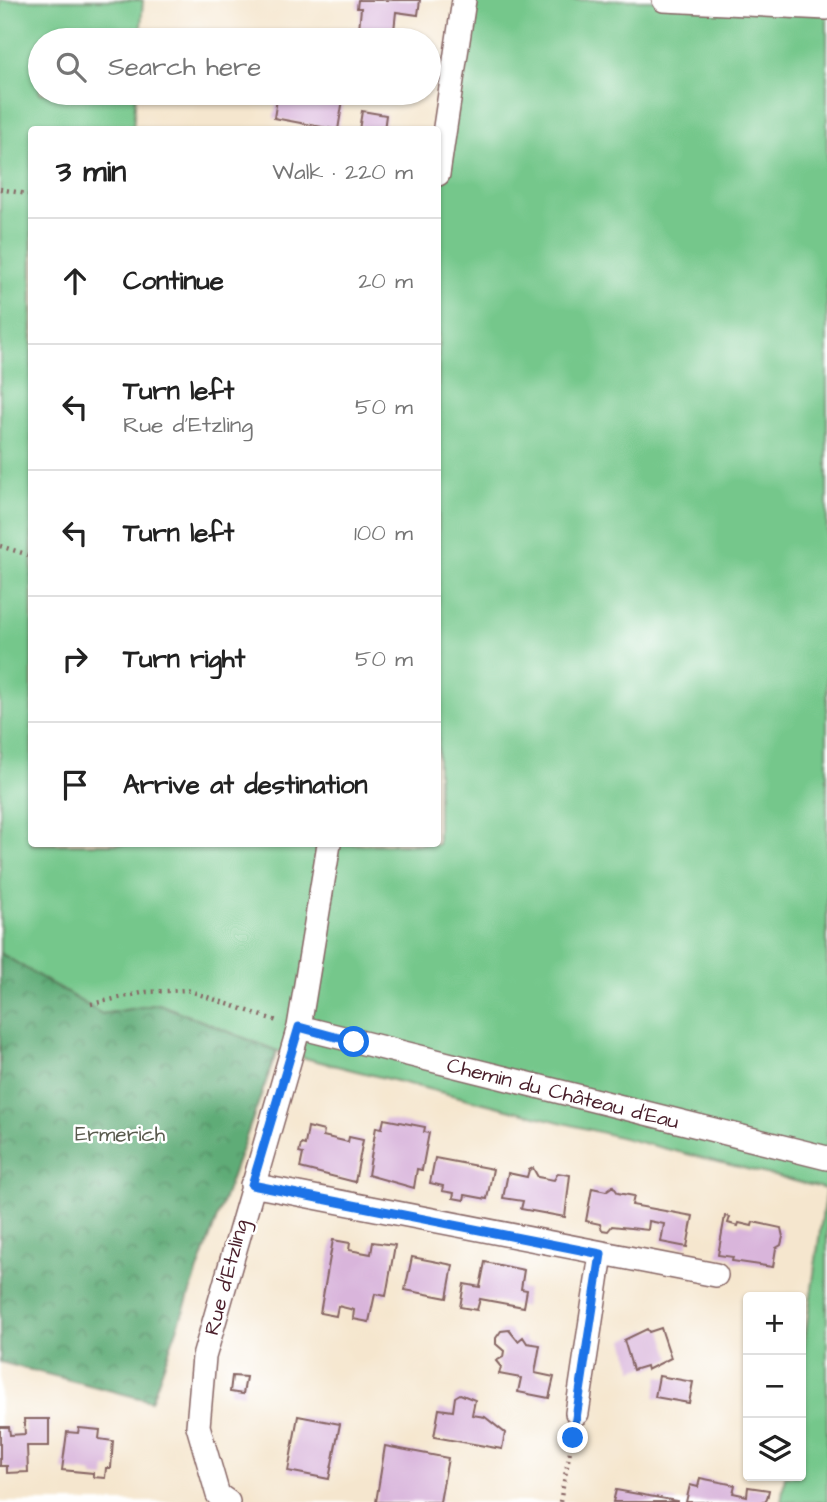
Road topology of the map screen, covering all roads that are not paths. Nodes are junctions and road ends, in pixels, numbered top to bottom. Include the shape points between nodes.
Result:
1 (464, 0) edge
2 (664, 0) edge
3 (827, 8) edge
4 (441, 154) edge
5 (329, 847) edge
6 (299, 1027) junction
7 (827, 1158) edge
8 (252, 1185) junction
9 (601, 1254) junction
10 (716, 1275) dead end
11 (578, 1413) road end
12 (228, 1502) edge

1 - 4 street
2 - 3 street
5 - 6 street, Rue d'Etzling
6 - 7 street, Chemin du Château d'Eau
6 - 8 street, Rue d'Etzling
8 - 9 street
8 - 12 street, Rue d'Etzling via 204,1357 198,1426 218,1495
9 - 10 street
9 - 11 street

